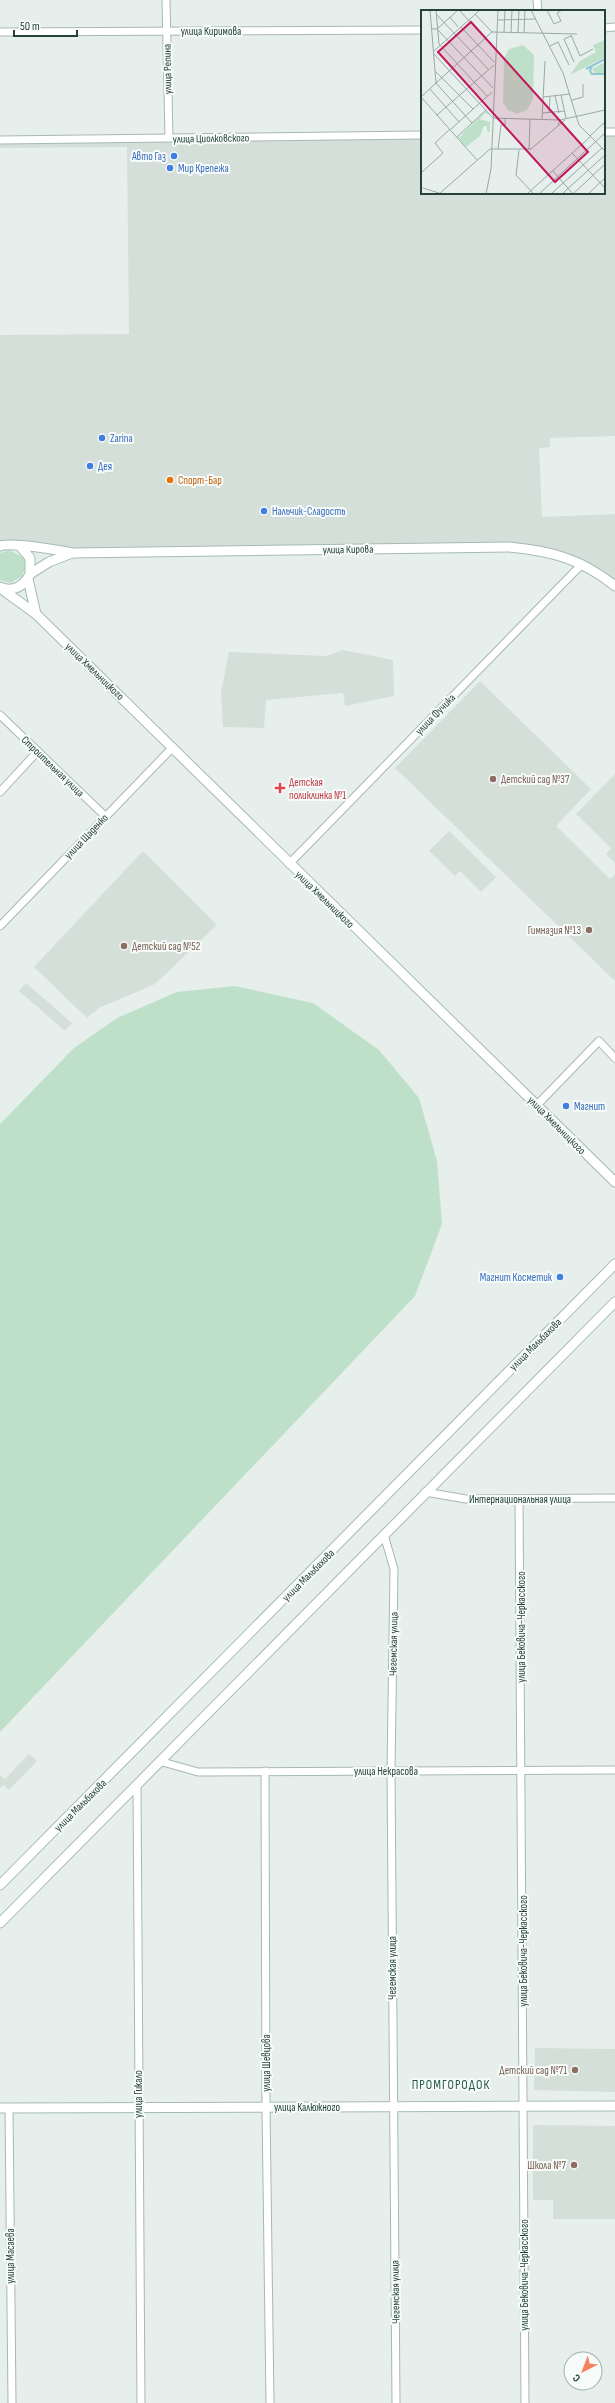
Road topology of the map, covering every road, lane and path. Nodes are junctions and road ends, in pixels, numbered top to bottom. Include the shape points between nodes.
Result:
1 (166, 0) edge
2 (421, 30) edge
3 (0, 32) edge
4 (167, 32) junction
5 (421, 135) edge
6 (168, 138) junction
7 (0, 140) edge
8 (0, 546) edge
9 (20, 546) junction
10 (72, 553) junction
11 (582, 564) junction
12 (29, 577) junction
13 (615, 586) edge
14 (0, 588) edge
15 (36, 614) junction
16 (0, 715) edge
17 (173, 747) junction
18 (38, 751) junction
19 (0, 792) edge
20 (105, 816) junction
21 (289, 864) junction
22 (0, 926) edge
23 (615, 1058) edge
24 (537, 1105) junction
25 (615, 1182) edge
26 (615, 1264) edge
27 (615, 1302) edge
28 (425, 1492) junction
29 (615, 1498) edge
30 (519, 1499) junction
31 (384, 1535) junction
32 (159, 1761) junction
33 (522, 1769) junction
34 (615, 1770) edge
35 (265, 1771) junction
36 (391, 1771) junction
37 (137, 1784) junction
38 (0, 1885) edge
39 (0, 1923) edge
40 (615, 2106) edge
41 (266, 2107) junction
42 (524, 2107) junction
43 (4, 2108) edge
44 (393, 2108) junction
45 (138, 2109) junction
46 (12, 2403) edge
47 (141, 2403) edge
48 (270, 2403) edge
49 (396, 2403) edge
50 (525, 2403) edge

1 - 4 street, улица Репина
2 - 4 street, улица Киримова
3 - 4 street, улица Киримова
4 - 6 street, улица Репина
5 - 6 street, улица Циолковского
6 - 7 street, улица Циолковского
8 - 9 main road
9 - 10 main road
9 - 12 main road via 30,558
10 - 11 main road, улица Кирова via 510,547 551,552
10 - 12 main road via 49,562
11 - 13 main road, улица Кирова
11 - 21 street, улица Фучика
12 - 14 main road via 14,589
12 - 15 main road
14 - 15 main road, улица Хмельницкого
15 - 17 main road, улица Хмельницкого
16 - 18 street, Строительная улица
17 - 20 street, улица Щаденко
17 - 21 main road, улица Хмельницкого
18 - 19 street
18 - 20 street, Строительная улица
20 - 22 street, улица Щаденко
21 - 24 main road, улица Хмельницкого
23 - 24 street via 599,1041
24 - 25 main road, улица Хмельницкого
26 - 38 main road, улица Мальбахова
27 - 28 main road
28 - 30 street, Интернациональная улица via 466,1499
28 - 31 main road
29 - 30 street, Интернациональная улица
30 - 33 street, улица Бековича-Черкасского
31 - 32 main road
31 - 36 street, Чегемская улица via 394,1568
32 - 35 street, улица Некрасова via 198,1772
32 - 37 main road
33 - 34 street, улица Некрасова
33 - 36 street, улица Некрасова
33 - 42 street, улица Бековича-Черкасского
35 - 36 street, улица Некрасова
35 - 41 street, улица Шевцова
36 - 44 street, Чегемская улица
37 - 39 main road
37 - 45 street, улица Гикало
40 - 42 main road, улица Калюжного
41 - 44 main road, улица Калюжного
41 - 45 main road, улица Калюжного
41 - 48 street, улица Шевцова
42 - 44 main road, улица Калюжного
42 - 50 street, улица Бековича-Черкасского
43 - 45 main road, улица Калюжного
43 - 46 street, улица Масаева
44 - 49 street, Чегемская улица
45 - 47 street, улица Гикало

